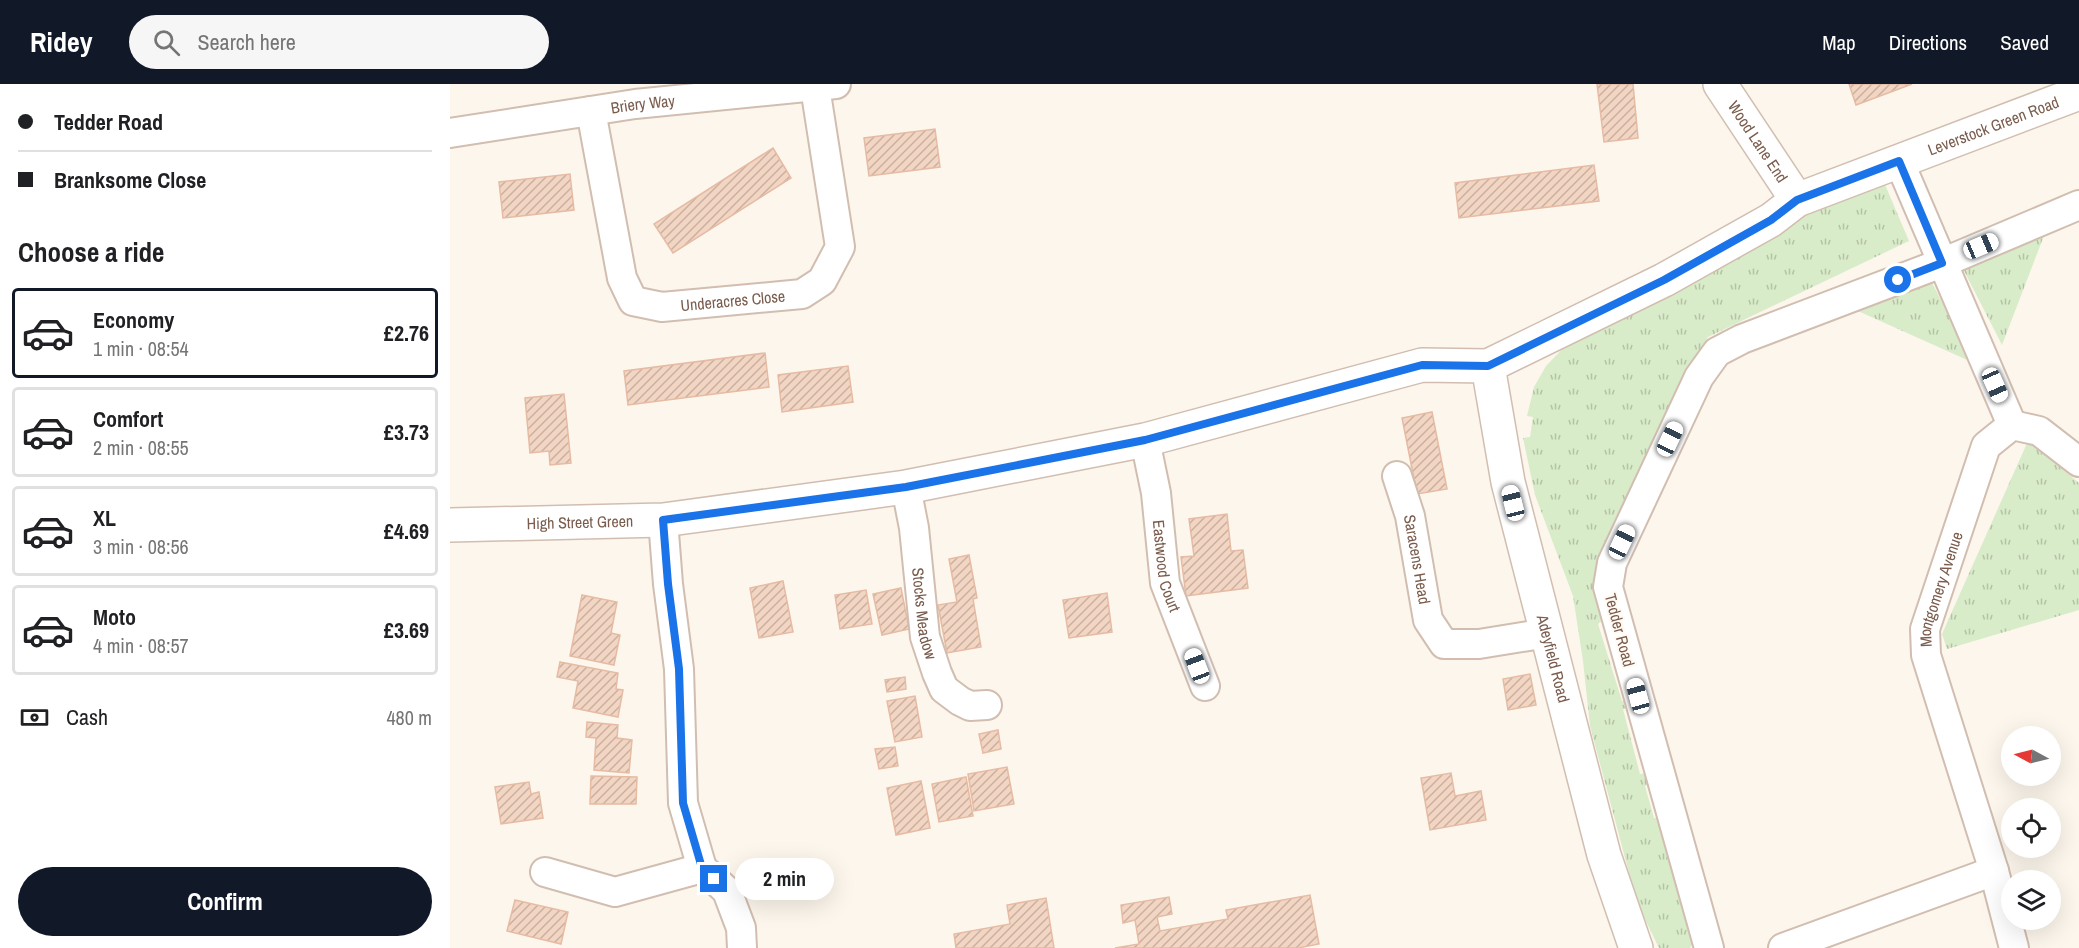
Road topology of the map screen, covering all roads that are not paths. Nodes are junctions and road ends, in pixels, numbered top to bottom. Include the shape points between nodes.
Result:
1 (1720, 84) edge
2 (825, 85) edge
3 (2079, 93) edge
4 (591, 111) junction
5 (450, 133) edge
6 (1899, 161) junction
7 (1797, 200) junction
8 (2079, 205) edge
9 (1942, 263) junction
10 (1488, 366) junction
11 (2012, 425) junction
12 (1145, 440) junction
13 (2079, 462) edge
14 (1397, 476) dead end
15 (906, 487) junction
16 (663, 520) junction
17 (450, 525) edge
18 (1547, 633) junction
19 (1204, 686) dead end
20 (987, 705) dead end
21 (702, 868) junction
22 (1994, 871) junction
23 (545, 872) dead end
24 (742, 948) edge
25 (1635, 948) edge
26 (1709, 948) edge
27 (1783, 948) edge
28 (2014, 948) edge

1 - 7 street, Wood Lane End
2 - 4 street, Briery Way
2 - 4 street, Underacres Close via 840,247 822,281 802,294 662,307 633,301 622,278
3 - 6 street, Leverstock Green Road
4 - 5 street, Briery Way
6 - 7 street, Leverstock Green Road
6 - 9 street
7 - 10 street, Leverstock Green Road via 1771,220 1664,280
8 - 9 street, Tedder Road
9 - 11 street
9 - 26 street, Tedder Road via 1742,339 1718,352 1699,376 1612,563 1608,587
10 - 12 street, High Street Green via 1422,365
10 - 18 street, Adeyfield Road via 1508,482
11 - 13 street via 2039,431
11 - 22 street, Montgomery Avenue via 1986,446 1925,629 1926,655
12 - 15 street, High Street Green
12 - 19 street, Eastwood Court via 1156,493 1165,583
14 - 18 street, Saracens Head via 1410,516 1428,620 1444,644 1479,644
15 - 16 street, High Street Green
15 - 20 street, Stocks Meadow via 925,637 937,673 944,689 960,701 970,706
16 - 17 street, High Street Green
16 - 21 street via 679,669 683,803
18 - 25 street, Adeyfield Road via 1604,855
21 - 23 street via 615,892
21 - 24 street via 727,891 741,928
22 - 27 street
22 - 28 street, Montgomery Avenue

